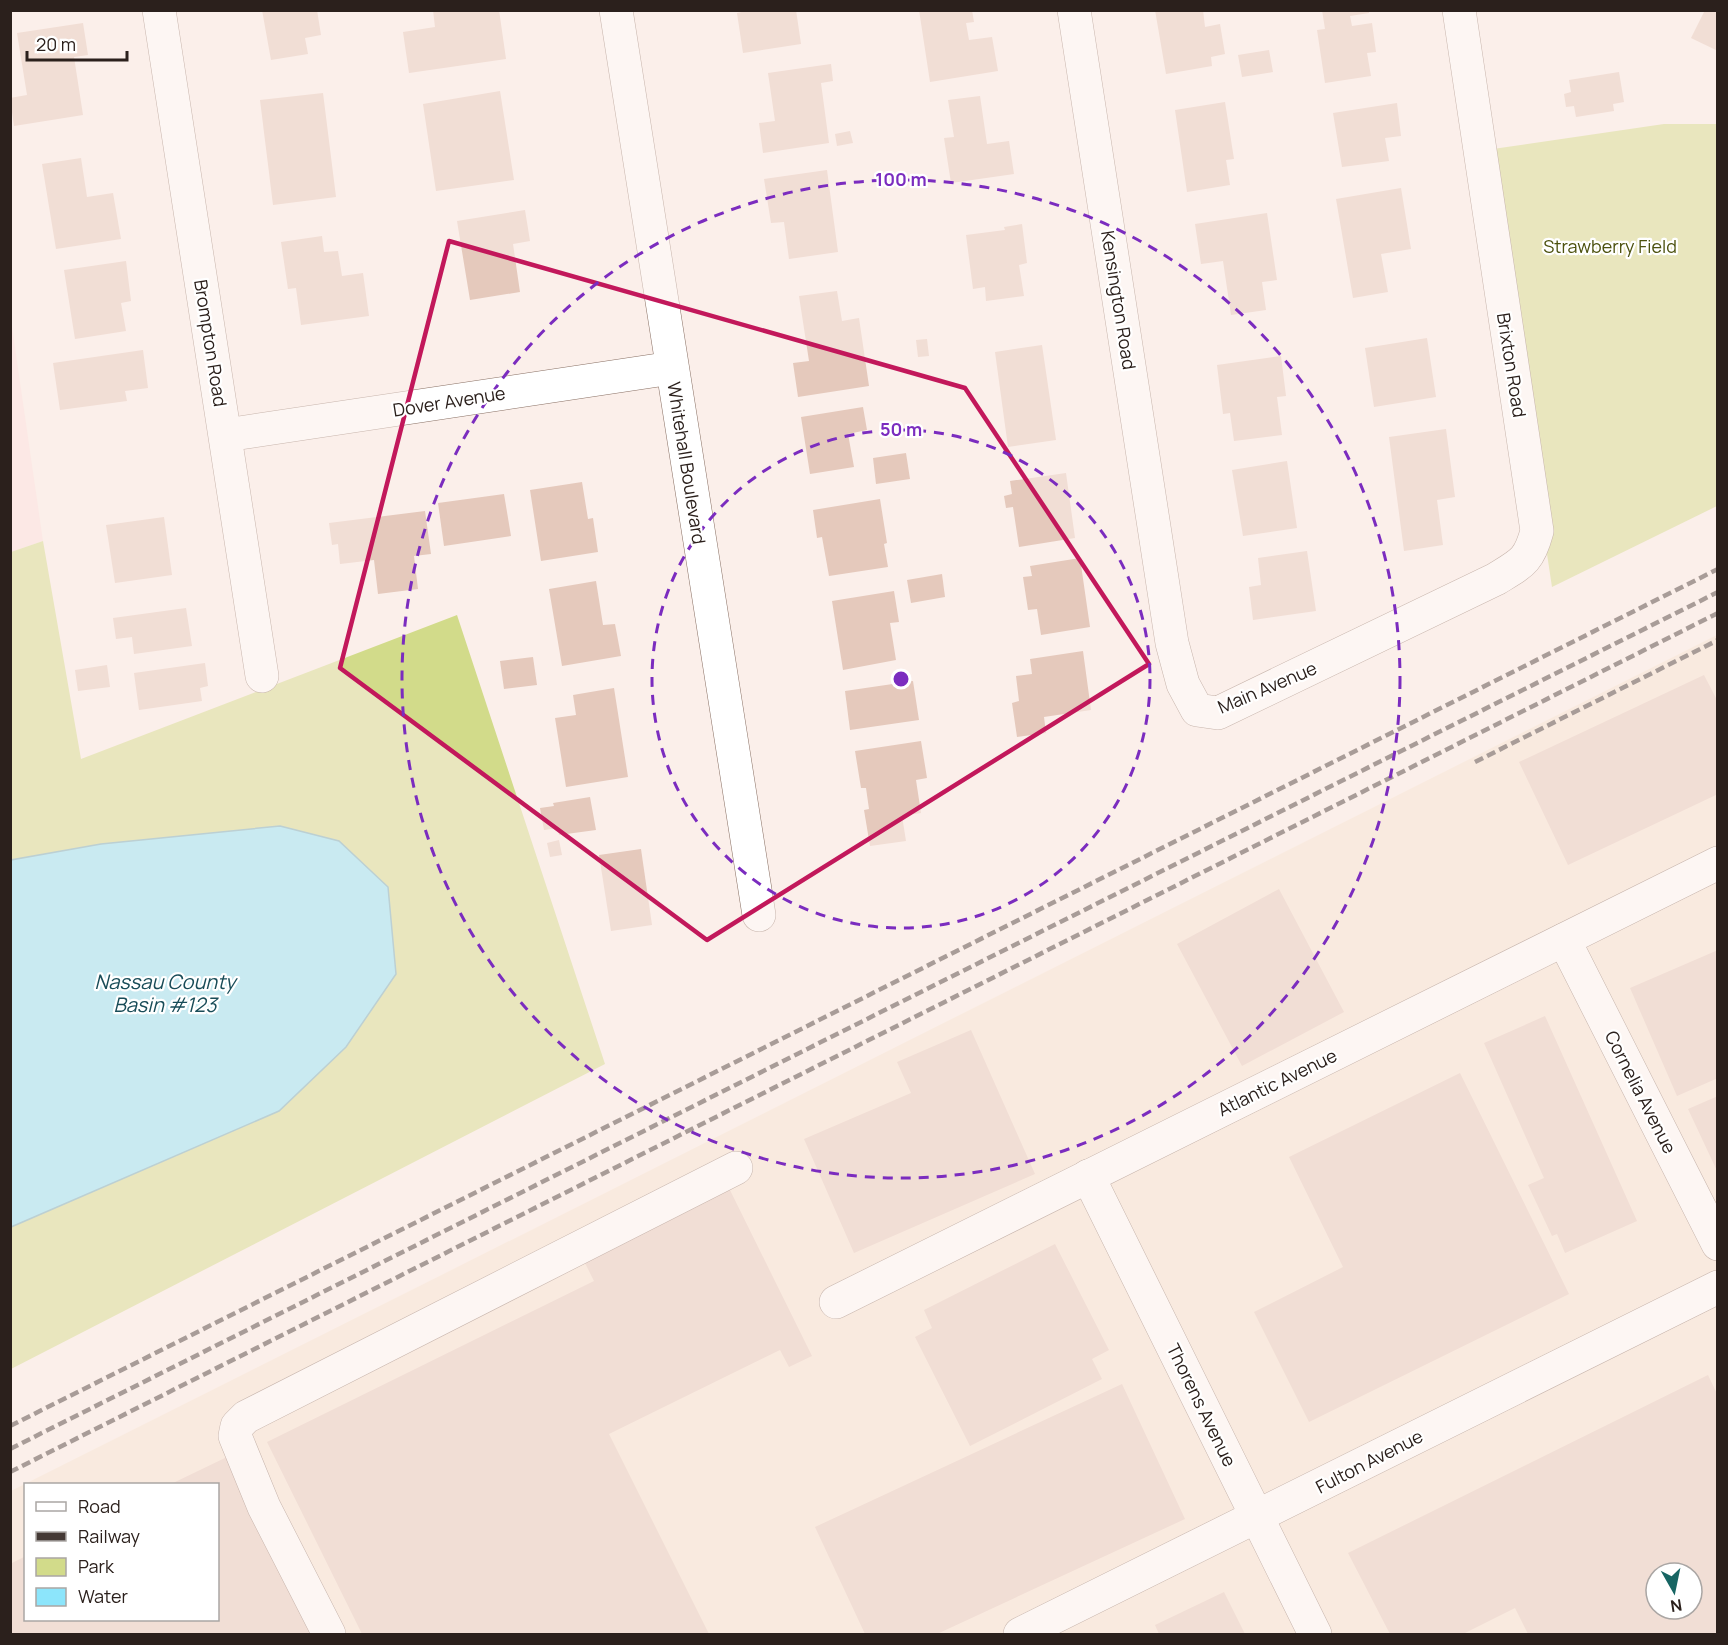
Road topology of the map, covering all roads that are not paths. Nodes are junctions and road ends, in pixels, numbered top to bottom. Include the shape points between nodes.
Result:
1 (159, 10) edge
2 (616, 10) edge
3 (1074, 10) edge
4 (1459, 10) edge
5 (672, 368) junction
6 (226, 435) junction
7 (1164, 589) joint
8 (1385, 634) joint
9 (262, 676) dead end
10 (1718, 863) edge
11 (759, 915) dead end
12 (1564, 940) junction
13 (736, 1168) dead end
14 (1088, 1176) junction
15 (1718, 1244) edge
16 (1718, 1287) edge
17 (837, 1302) dead end
18 (1257, 1517) junction
19 (329, 1635) edge
20 (1020, 1635) edge
21 (1315, 1635) edge

1 - 6 street, Brompton Road
2 - 5 street, Whitehall Boulevard
3 - 7 street, Kensington Road
4 - 8 street, Brixton Road via 1537,531 1525,561
5 - 6 street, Dover Avenue
5 - 11 street, Whitehall Boulevard
6 - 9 street, Brompton Road
7 - 8 street, Main Avenue via 1183,684 1197,710 1218,713
10 - 12 street, Atlantic Avenue
12 - 14 street, Atlantic Avenue
12 - 15 street, Cornelia Avenue
13 - 19 street via 237,1425 235,1436 264,1506
14 - 17 street, Atlantic Avenue
14 - 18 street, Thorens Avenue
16 - 18 street, Fulton Avenue
18 - 20 street, Fulton Avenue
18 - 21 street, Thorens Avenue

